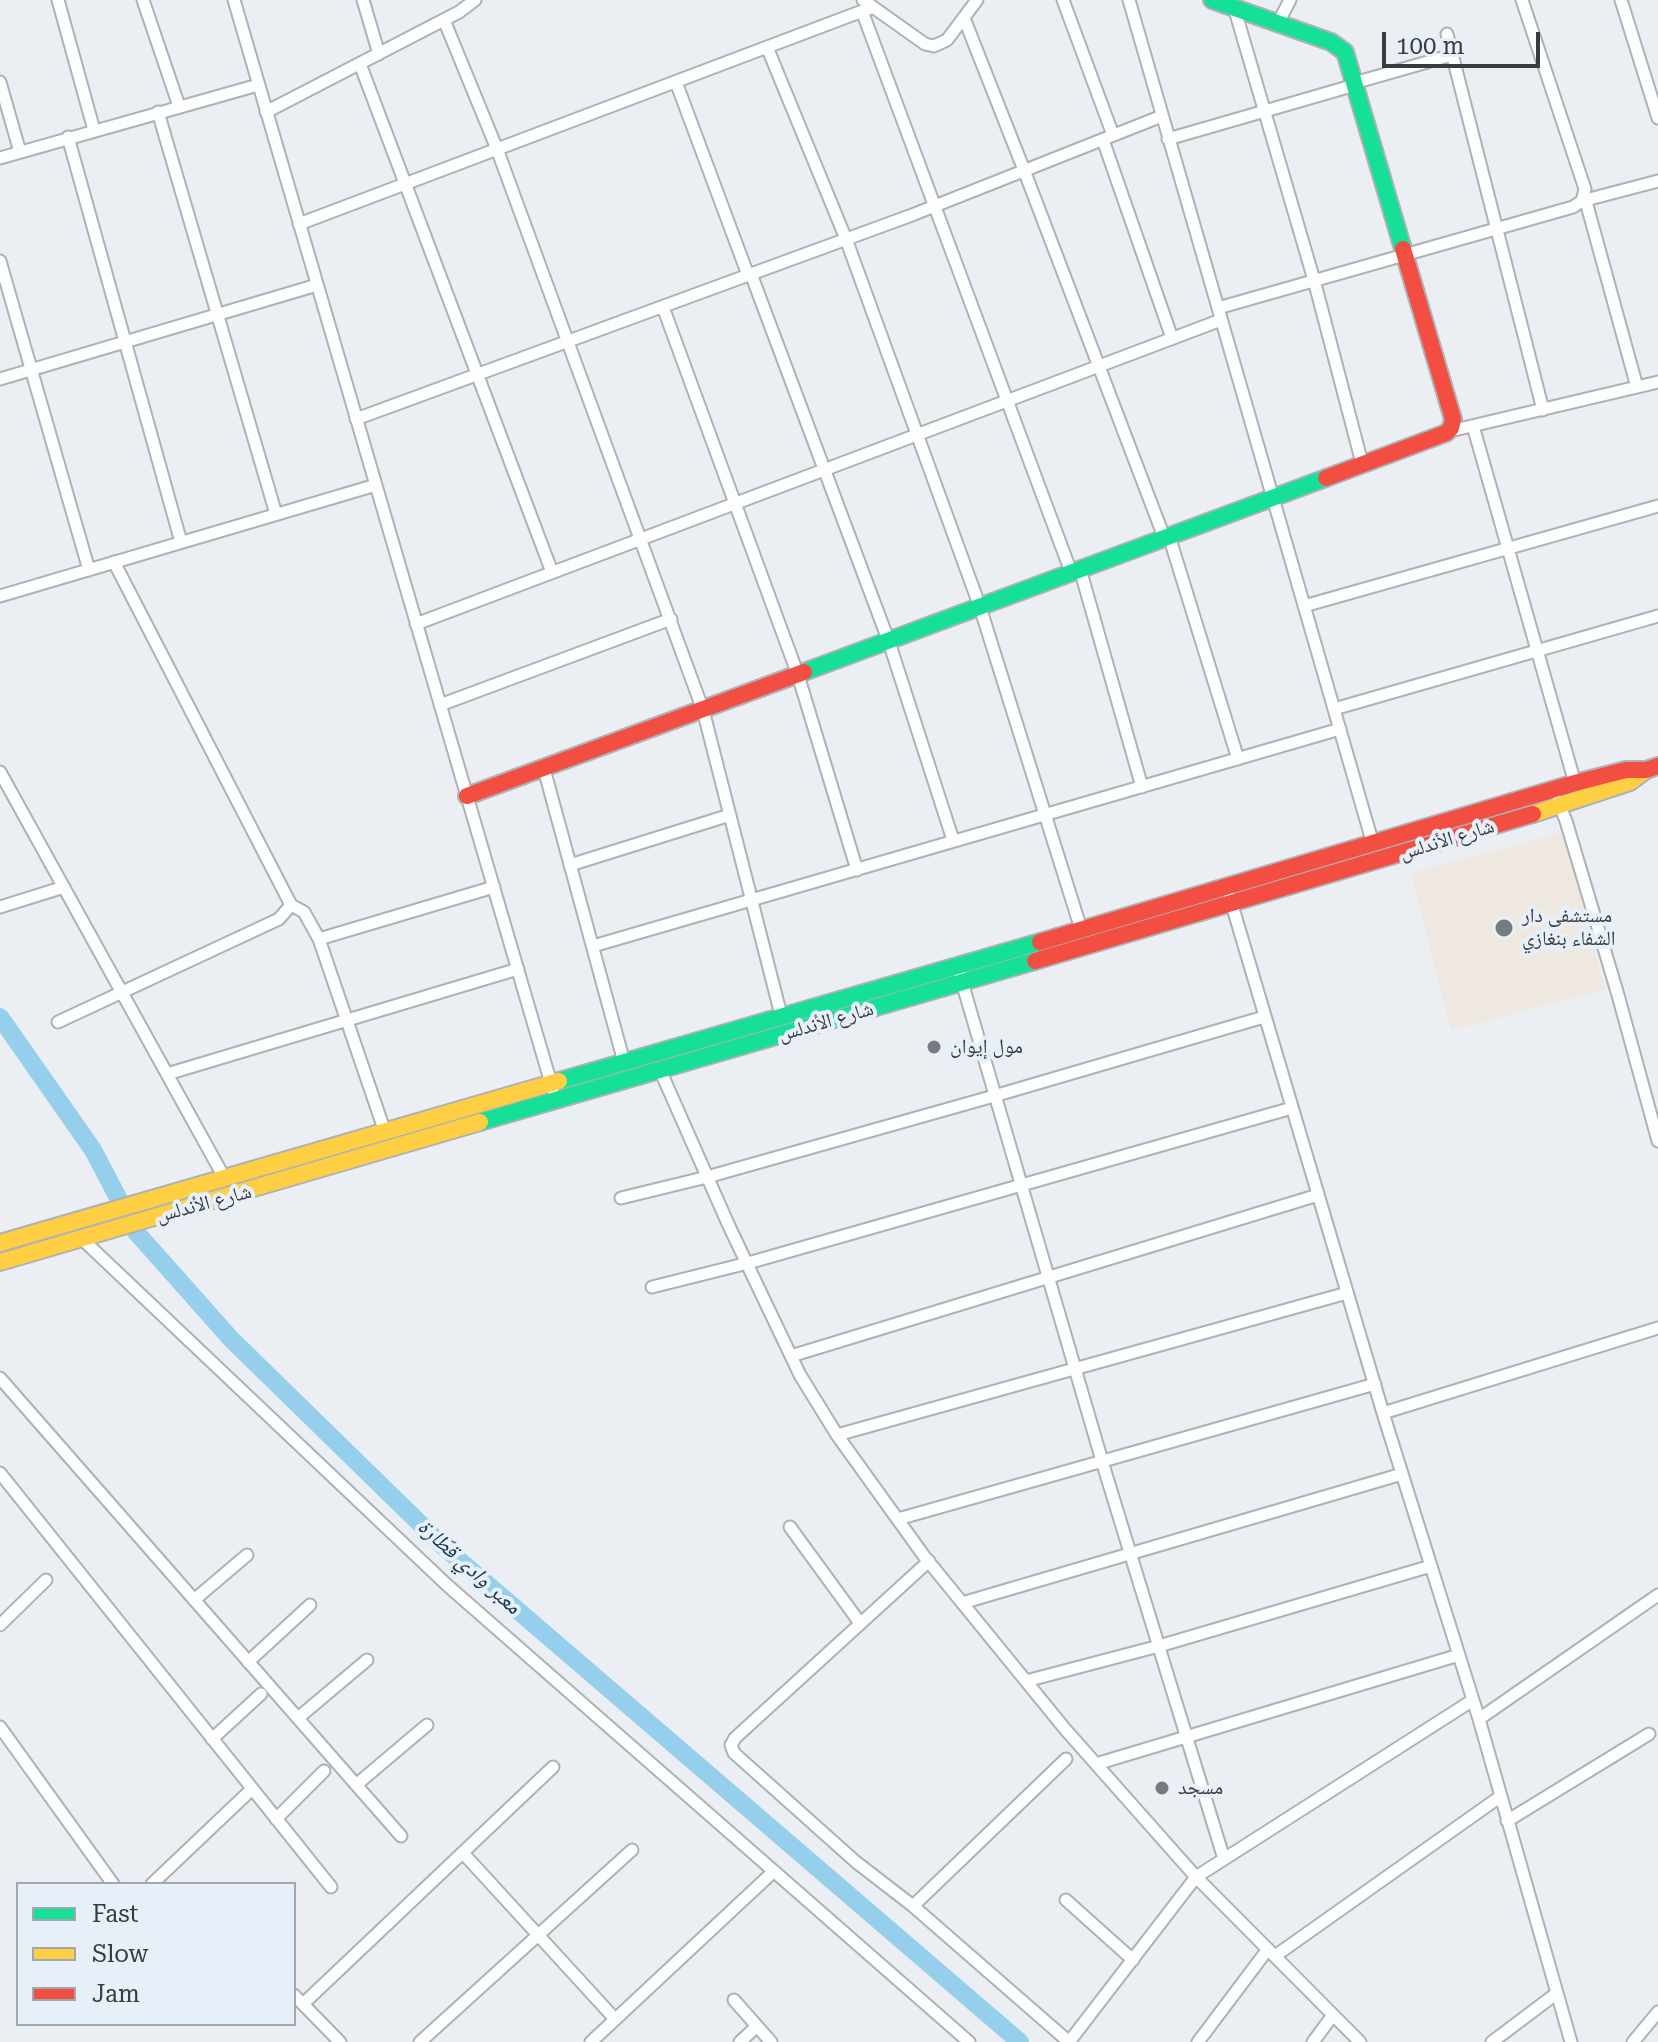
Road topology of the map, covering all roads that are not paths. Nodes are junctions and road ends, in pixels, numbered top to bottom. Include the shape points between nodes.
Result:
1 (58, 0) edge
2 (143, 0) edge
3 (234, 0) edge
4 (363, 0) edge
5 (475, 0) edge
6 (977, 0) edge
7 (1063, 0) edge
8 (1129, 0) edge
9 (1212, 0) edge
10 (1290, 0) edge
11 (1522, 0) edge
12 (1621, 0) edge
13 (457, 6) edge
14 (866, 6) edge
15 (1234, 7) junction
16 (964, 18) junction
17 (444, 20) junction
18 (1278, 23) junction
19 (1447, 34) dead end
20 (767, 47) junction
21 (379, 54) junction
22 (1452, 55) junction
23 (360, 64) junction
24 (0, 82) edge
25 (676, 82) junction
26 (1355, 84) junction
27 (258, 85) junction
28 (179, 106) junction
29 (158, 112) junction
30 (266, 112) junction
31 (1266, 112) junction
32 (1162, 116) junction
33 (1658, 118) edge
34 (94, 130) junction
35 (68, 137) junction
36 (1108, 138) junction
37 (1168, 139) junction
38 (497, 149) junction
39 (20, 152) junction
40 (0, 158) edge
41 (1024, 170) junction
42 (1658, 181) edge
43 (404, 185) junction
44 (1584, 200) junction
45 (934, 206) junction
46 (299, 224) junction
47 (1497, 228) junction
48 (846, 239) junction
49 (1405, 254) junction
50 (0, 261) edge
51 (750, 275) junction
52 (1314, 280) junction
53 (317, 285) junction
54 (663, 307) junction
55 (1219, 314) junction
56 (218, 315) junction
57 (1172, 338) junction
58 (569, 341) junction
59 (125, 342) junction
60 (1099, 366) junction
61 (31, 370) junction
62 (478, 375) junction
63 (0, 379) edge
64 (1658, 382) edge
65 (1637, 387) junction
66 (1006, 402) junction
67 (1543, 410) junction
68 (356, 419) junction
69 (1473, 426) junction
70 (1446, 433) junction
71 (917, 436) junction
72 (1362, 463) junction
73 (824, 470) junction
74 (376, 485) junction
75 (1272, 496) junction
76 (734, 504) junction
77 (1658, 506) edge
78 (276, 514) junction
79 (1166, 536) junction
80 (642, 539) junction
81 (181, 542) junction
82 (1508, 549) junction
83 (114, 562) junction
84 (89, 570) junction
85 (1076, 571) junction
86 (552, 572) junction
87 (0, 596) edge
88 (1304, 606) junction
89 (980, 607) junction
90 (1658, 616) edge
91 (671, 619) junction
92 (416, 624) junction
93 (889, 642) junction
94 (1537, 651) junction
95 (798, 675) junction
96 (440, 705) junction
97 (1334, 709) junction
98 (703, 710) junction
99 (1340, 729) junction
100 (1238, 759) junction
101 (1652, 768) edge
102 (544, 769) junction
103 (0, 772) edge
104 (1575, 783) junction
105 (1142, 787) junction
106 (1553, 790) junction
107 (467, 796) junction
108 (1560, 806) junction
109 (730, 815) junction
110 (1045, 815) junction
111 (953, 840) junction
112 (1373, 844) junction
113 (570, 865) junction
114 (857, 870) junction
115 (64, 887) junction
116 (494, 887) junction
117 (1229, 896) junction
118 (752, 902) junction
119 (291, 905) junction
120 (0, 907) edge
121 (1081, 929) junction
122 (319, 939) junction
123 (593, 946) junction
124 (957, 965) junction
125 (518, 969) junction
126 (961, 982) junction
127 (121, 992) junction
128 (781, 1015) junction
129 (1264, 1017) junction
130 (347, 1020) junction
131 (58, 1022) dead end
132 (624, 1062) junction
133 (660, 1070) junction
134 (167, 1074) junction
135 (553, 1091) junction
136 (994, 1096) junction
137 (1652, 1099) edge
138 (1292, 1108) junction
139 (385, 1132) junction
140 (1658, 1141) edge
141 (707, 1177) junction
142 (225, 1179) junction
143 (1020, 1184) junction
144 (1318, 1195) junction
145 (621, 1198) dead end
146 (81, 1238) junction
147 (0, 1243) edge
148 (0, 1262) edge
149 (748, 1263) junction
150 (1048, 1278) junction
151 (652, 1287) dead end
152 (1347, 1293) junction
153 (1658, 1328) edge
154 (791, 1356) junction
155 (1074, 1368) junction
156 (0, 1378) edge
157 (1375, 1384) junction
158 (1383, 1413) junction
159 (837, 1435) junction
160 (1102, 1460) junction
161 (0, 1473) edge
162 (1402, 1474) junction
163 (898, 1519) junction
164 (790, 1527) dead end
165 (1130, 1553) junction
166 (247, 1555) dead end
167 (929, 1561) junction
168 (1431, 1566) junction
169 (46, 1580) dead end
170 (1658, 1595) edge
171 (194, 1600) junction
172 (962, 1603) junction
173 (310, 1605) dead end
174 (860, 1623) junction
175 (0, 1625) edge
176 (1159, 1646) junction
177 (1459, 1655) junction
178 (367, 1660) dead end
179 (248, 1662) junction
180 (1026, 1681) junction
181 (261, 1694) dead end
182 (1473, 1700) junction
183 (298, 1718) junction
184 (1479, 1719) junction
185 (427, 1725) dead end
186 (0, 1727) edge
187 (1649, 1734) dead end
188 (1187, 1737) junction
189 (212, 1739) junction
190 (1066, 1759) dead end
191 (1096, 1764) junction
192 (553, 1767) dead end
193 (324, 1771) dead end
194 (356, 1785) junction
195 (252, 1789) junction
196 (1501, 1796) junction
197 (276, 1819) junction
198 (1507, 1821) junction
199 (401, 1836) dead end
200 (632, 1850) dead end
201 (463, 1853) junction
202 (1224, 1859) junction
203 (773, 1872) junction
204 (1196, 1877) junction
205 (112, 1882) edge
206 (154, 1882) edge
207 (331, 1887) dead end
208 (1066, 1900) dead end
209 (913, 1906) junction
210 (537, 1934) junction
211 (1271, 1952) junction
212 (1133, 1960) junction
213 (1557, 1993) junction
214 (298, 1999) edge
215 (734, 2000) dead end
216 (1658, 2012) edge
217 (1333, 2015) junction
218 (615, 2019) junction
219 (757, 2026) junction
220 (340, 2042) edge
221 (420, 2042) edge
222 (591, 2042) edge
223 (740, 2042) edge
224 (771, 2042) edge
225 (969, 2042) edge
226 (1198, 2042) edge
227 (1313, 2042) edge
228 (1360, 2042) edge
229 (1492, 2042) edge
230 (1571, 2042) edge
231 (1633, 2042) edge

1 - 34 street
2 - 28 street
3 - 27 street
4 - 21 street
5 - 13 street
6 - 16 street
7 - 36 street
8 - 32 street
9 - 15 main road
10 - 18 street
11 - 44 street via 1585,189
12 - 33 street
13 - 17 street
14 - 16 street via 934,46 947,40
14 - 20 street
14 - 45 street
15 - 18 main road
15 - 31 street
16 - 41 street
17 - 21 street
17 - 38 street
18 - 26 main road via 1342,47
19 - 22 street
20 - 25 street
20 - 48 street
21 - 23 street
22 - 26 street
22 - 47 street
23 - 30 street
23 - 43 street
24 - 39 street
25 - 38 street
25 - 51 street
26 - 31 street
26 - 49 main road
27 - 28 street
27 - 30 street
28 - 29 street
29 - 34 street
29 - 56 street
30 - 46 street
31 - 37 street
31 - 52 street
32 - 36 street
32 - 37 street
34 - 35 street
35 - 39 street
35 - 59 street
36 - 41 street
36 - 57 street
37 - 55 street
38 - 43 street
38 - 58 street
39 - 40 street
41 - 45 street
41 - 60 street
42 - 44 street
43 - 46 street
43 - 62 street
44 - 47 street
44 - 65 street
45 - 48 street
45 - 66 street
46 - 53 street
47 - 49 street
47 - 67 street
48 - 51 street
48 - 71 street
49 - 52 street
49 - 70 main road via 1453,419
50 - 61 street
51 - 54 street
51 - 73 street
52 - 55 street
52 - 72 street
53 - 56 street
53 - 68 street
54 - 58 street
54 - 76 street
55 - 57 street
55 - 75 street
56 - 59 street
56 - 78 street
57 - 60 street
58 - 62 street
58 - 80 street
59 - 61 street
59 - 81 street
60 - 66 street
60 - 79 street
61 - 63 street
61 - 84 street
62 - 68 street
62 - 86 street
64 - 65 street
65 - 67 street
66 - 71 street
66 - 85 street
67 - 69 street
68 - 74 street
69 - 70 street
69 - 82 street
70 - 72 main road
71 - 73 street
71 - 89 street
72 - 75 main road
73 - 76 street
73 - 93 street
74 - 78 street
74 - 92 street
75 - 79 main road
75 - 88 street
76 - 80 street
76 - 95 street
77 - 82 street
78 - 81 street
79 - 85 main road
79 - 100 street
80 - 86 street
80 - 91 street
81 - 83 street
82 - 88 street
82 - 94 street
83 - 84 street
83 - 119 street
84 - 87 street
85 - 89 main road
85 - 105 street
86 - 92 street
88 - 97 street
89 - 93 main road
89 - 110 street
90 - 94 street
91 - 96 street
91 - 98 street
92 - 96 street
93 - 95 main road
93 - 111 street
94 - 97 street
94 - 104 street
95 - 98 main road
95 - 114 street
96 - 107 street
97 - 99 street
98 - 102 main road
98 - 109 street
99 - 100 street
99 - 112 street
100 - 105 street
101 - 104 main road, شارع الأندلس
101 - 108 main road, شارع الأندلس via 1630,782
102 - 107 main road
102 - 113 street
103 - 115 street
104 - 106 main road, شارع الأندلس
105 - 110 street
106 - 108 street
106 - 112 main road, شارع الأندلس
107 - 116 street
108 - 117 main road, شارع الأندلس
108 - 137 street
109 - 113 street
109 - 118 street
110 - 111 street
110 - 121 street
111 - 114 street
112 - 117 main road, شارع الأندلس
113 - 123 street
114 - 118 street
115 - 120 street
115 - 127 street
116 - 122 street
116 - 125 street
117 - 121 main road, شارع الأندلس
117 - 126 main road, شارع الأندلس
117 - 129 street
118 - 123 street
118 - 128 street
119 - 122 street via 304,912
119 - 127 street via 279,919
121 - 124 main road, شارع الأندلس
122 - 130 street
123 - 132 street
124 - 126 street
124 - 128 main road, شارع الأندلس
125 - 130 street
125 - 135 street
126 - 133 main road, شارع الأندلس
126 - 136 street
127 - 131 street
127 - 134 street
128 - 132 main road, شارع الأندلس
129 - 136 street
129 - 138 street
130 - 134 street
130 - 139 street
132 - 135 main road, شارع الأندلس
133 - 135 main road, شارع الأندلس
133 - 141 street
134 - 142 street
135 - 139 main road, شارع الأندلس
135 - 146 main road, شارع الأندلس via 311,1174
136 - 141 street
136 - 143 street
137 - 140 street
138 - 143 street
138 - 144 street
139 - 142 main road, شارع الأندلس
141 - 145 street
141 - 149 street
142 - 147 main road, شارع الأندلس
143 - 149 street
143 - 150 street
144 - 150 street
144 - 152 street
146 - 148 main road, شارع الأندلس
146 - 203 street via 447,1585
149 - 151 street
149 - 154 street
150 - 154 street
150 - 155 street
152 - 155 street
152 - 157 street
153 - 158 street
154 - 159 street
155 - 159 street
155 - 160 street
156 - 171 street
157 - 158 street
157 - 160 street
158 - 162 street
159 - 163 street
160 - 163 street
160 - 165 street
161 - 189 street
162 - 165 street
162 - 168 street
163 - 167 street
164 - 174 street
165 - 172 street
165 - 176 street
166 - 171 street
167 - 172 street
167 - 174 street
168 - 176 street
168 - 177 street
169 - 175 street
170 - 184 street
171 - 179 street
172 - 180 street
173 - 179 street
174 - 209 street via 731,1745 856,1862
176 - 180 street
176 - 188 street
177 - 182 street
177 - 188 street
178 - 183 street
179 - 183 street
180 - 191 street
181 - 189 street
182 - 184 street
182 - 202 street
183 - 194 street
184 - 196 street
185 - 194 street
186 - 205 street
187 - 198 street
188 - 191 street
188 - 202 street
189 - 195 street
190 - 209 street
191 - 204 street
192 - 201 street
193 - 197 street
194 - 199 street
195 - 197 street
195 - 206 street
196 - 198 street
196 - 211 street
197 - 207 street
198 - 213 street
200 - 210 street
201 - 210 street
201 - 214 street
202 - 204 street
203 - 218 street
203 - 225 street
204 - 211 street
204 - 212 street
208 - 212 street
209 - 212 street via 1069,2042
210 - 218 street
210 - 221 street
211 - 217 street
211 - 226 street
213 - 229 street
213 - 230 street
214 - 220 street
215 - 219 street
216 - 231 street
217 - 227 street
217 - 228 street
218 - 222 street
219 - 223 street
219 - 224 street

